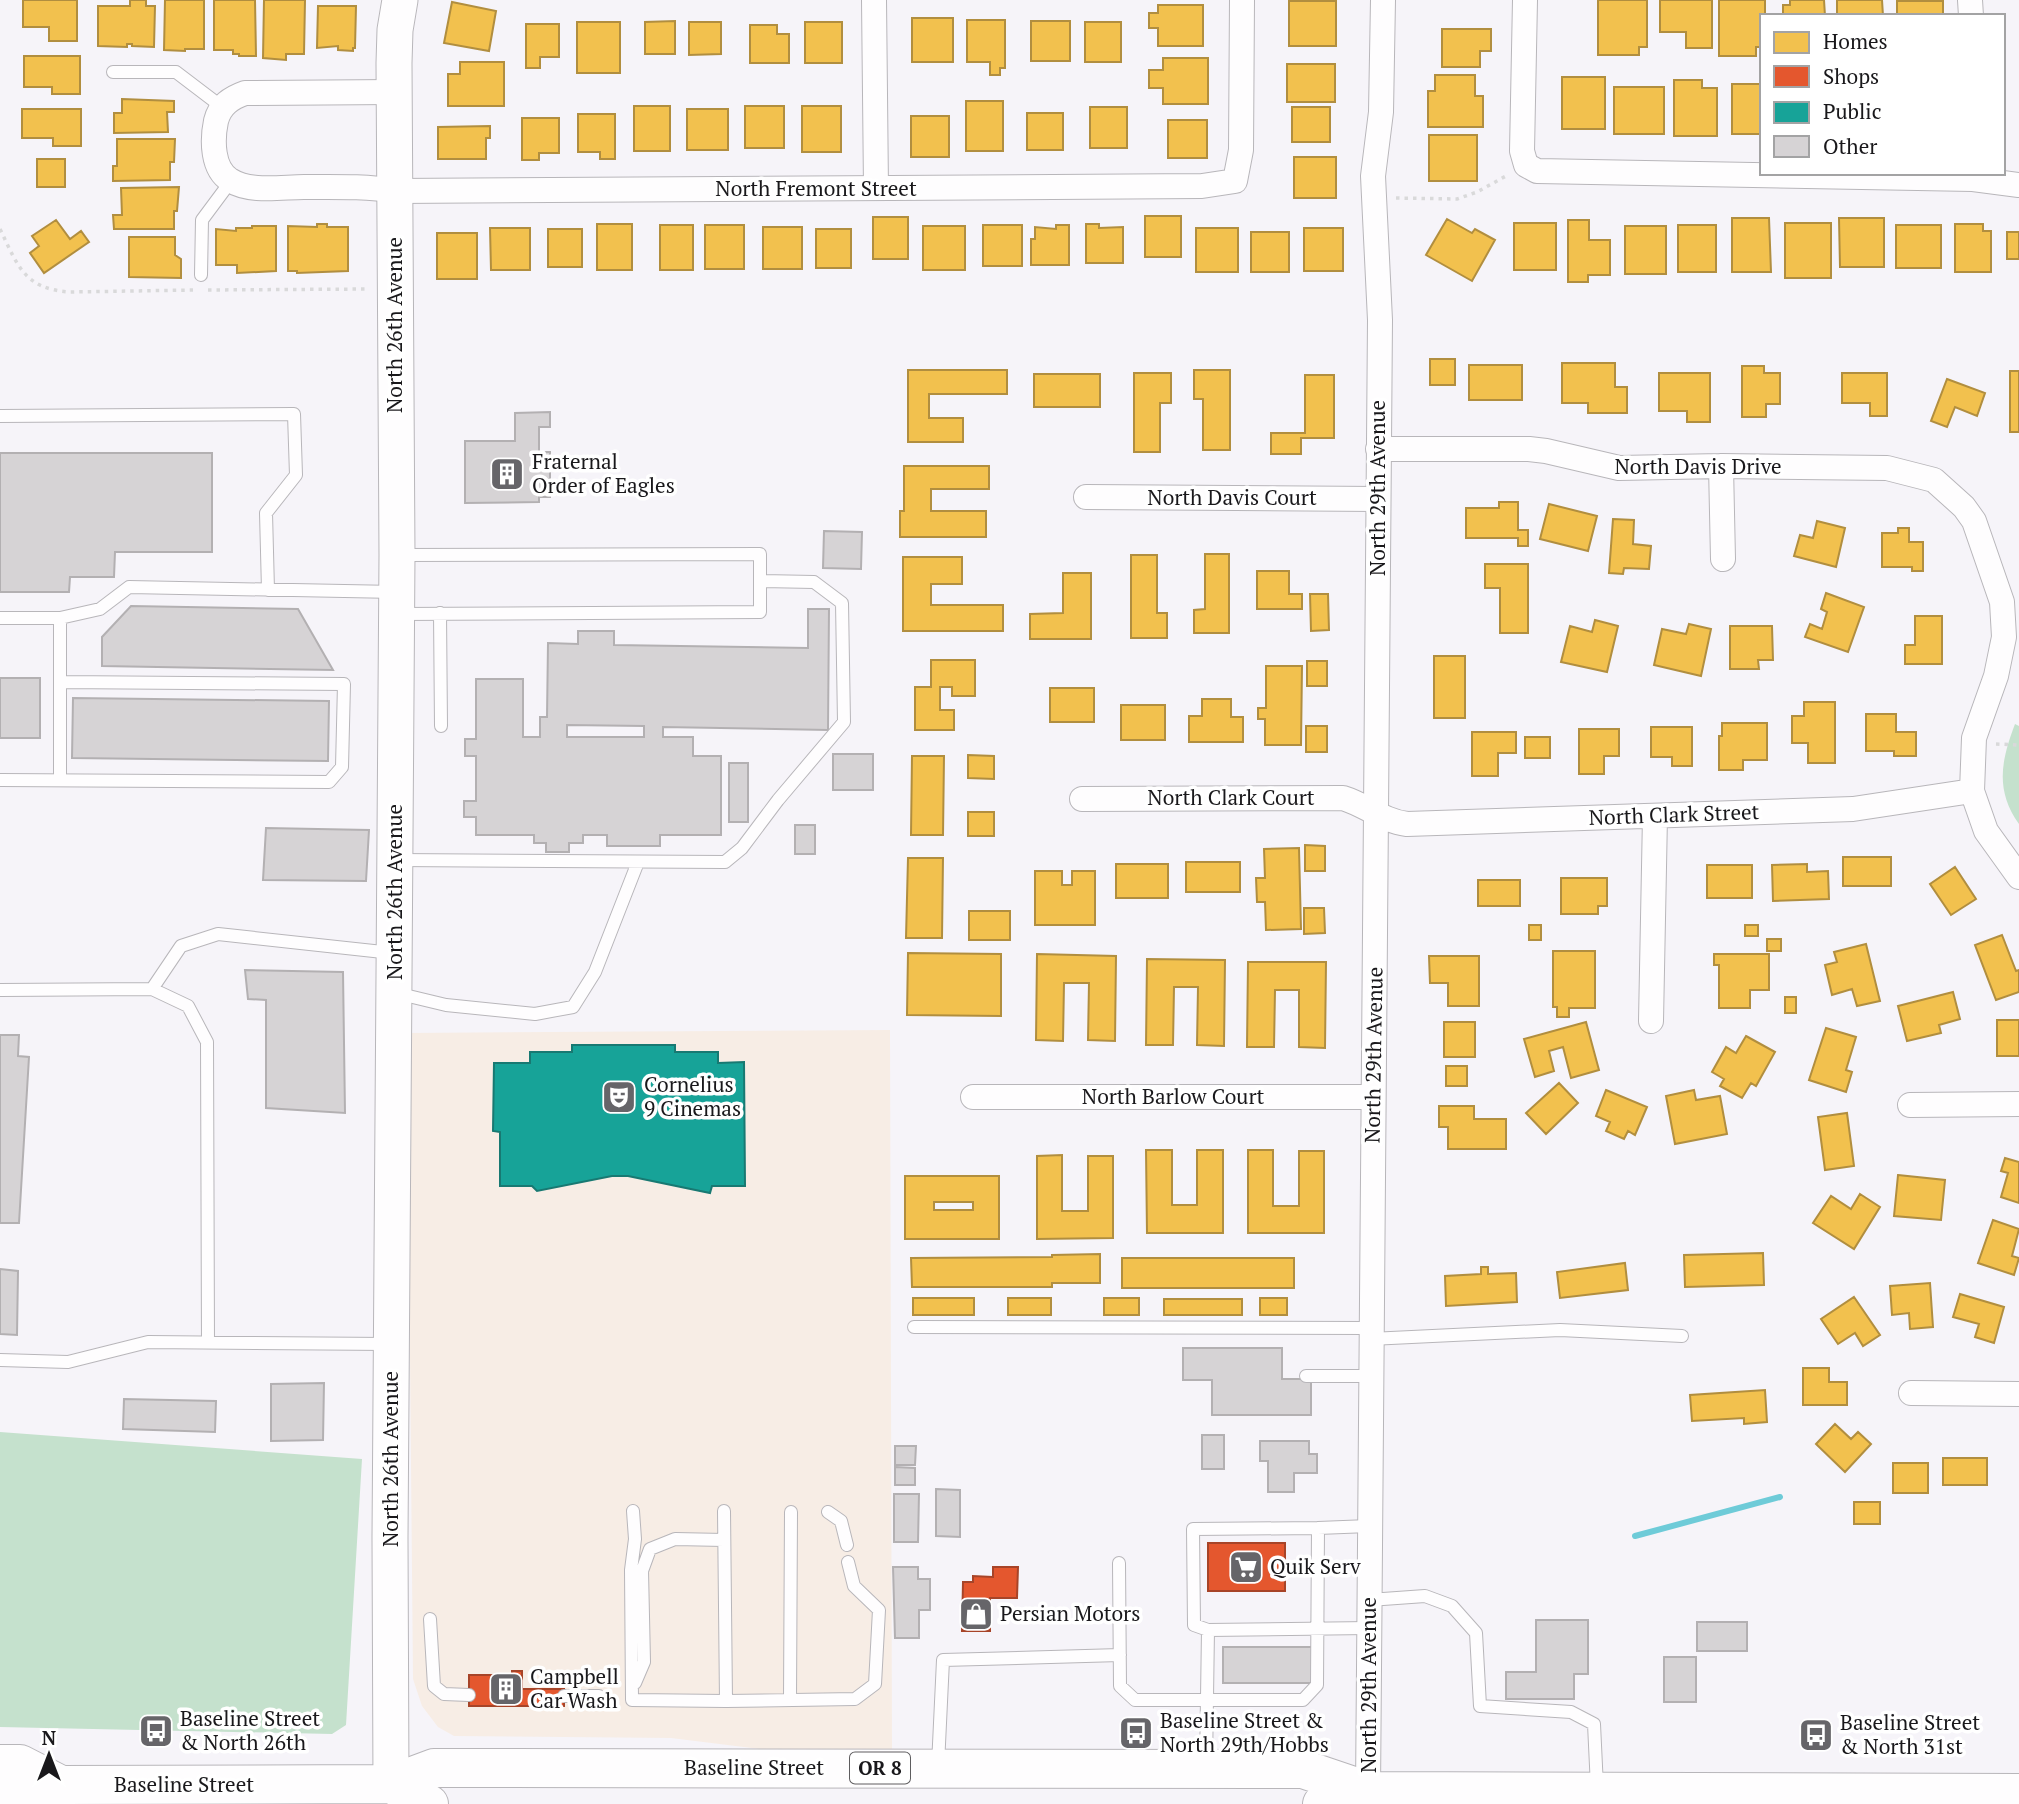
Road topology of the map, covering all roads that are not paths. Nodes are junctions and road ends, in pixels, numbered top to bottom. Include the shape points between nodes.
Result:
1 (400, 0) edge
2 (874, 0) edge
3 (1242, 0) edge
4 (1383, 0) edge
5 (1525, 0) edge
6 (113, 72) dead end
7 (395, 92) junction
8 (222, 107) junction
9 (1760, 174) edge
10 (1868, 175) edge
11 (1973, 176) edge
12 (231, 181) junction
13 (2019, 185) edge
14 (876, 188) junction
15 (396, 191) junction
16 (201, 275) dead end
17 (0, 416) edge
18 (1378, 449) junction
19 (1721, 466) junction
20 (1086, 497) dead end
21 (1378, 499) junction
22 (397, 555) junction
23 (1723, 559) dead end
24 (760, 581) junction
25 (268, 590) junction
26 (396, 603) junction
27 (440, 613) junction
28 (0, 618) edge
29 (60, 618) junction
30 (60, 682) junction
31 (441, 726) dead end
32 (0, 780) edge
33 (60, 780) junction
34 (1972, 791) junction
35 (1082, 799) dead end
36 (1376, 814) junction
37 (1655, 816) junction
38 (396, 860) junction
39 (638, 862) junction
40 (2019, 877) edge
41 (395, 953) junction
42 (152, 989) junction
43 (0, 990) edge
44 (395, 992) junction
45 (1651, 1021) dead end
46 (973, 1097) dead end
47 (1373, 1097) junction
48 (2019, 1104) edge
49 (1910, 1105) dead end
50 (914, 1326) dead end
51 (1370, 1334) junction
52 (1682, 1336) dead end
53 (208, 1343) junction
54 (392, 1344) junction
55 (0, 1360) edge
56 (1306, 1376) dead end
57 (1370, 1376) junction
58 (1911, 1393) dead end
59 (2019, 1394) edge
60 (633, 1511) dead end
61 (724, 1511) dead end
62 (791, 1512) dead end
63 (828, 1512) dead end
64 (1369, 1526) junction
65 (1318, 1528) junction
66 (724, 1540) junction
67 (847, 1545) dead end
68 (849, 1562) dead end
69 (1119, 1563) dead end
70 (1369, 1600) junction
71 (430, 1619) dead end
72 (1369, 1628) junction
73 (1318, 1629) junction
74 (1208, 1630) junction
75 (1120, 1655) junction
76 (632, 1689) junction
77 (468, 1695) dead end
78 (564, 1696) dead end
79 (599, 1696) dead end
80 (790, 1699) junction
81 (1207, 1700) junction
82 (726, 1702) junction
83 (0, 1764) edge
84 (938, 1769) junction
85 (1206, 1769) junction
86 (61, 1785) junction
87 (1368, 1791) junction
88 (1597, 1791) junction
89 (2019, 1793) edge
90 (391, 1794) edge
91 (0, 1802) edge
92 (429, 1804) edge
93 (1322, 1804) edge

1 - 7 street, North 26th Avenue
2 - 14 street
3 - 14 street, North Fremont Street via 1241,150 1235,181 1202,186
4 - 18 street, North 29th Avenue via 1373,198 1380,320
5 - 9 street via 1522,151 1526,165 1551,172
6 - 8 lane via 176,72
7 - 8 street via 245,93
7 - 15 street, North 26th Avenue
8 - 12 street via 216,122 215,154 223,175
10 - 11 street
11 - 13 street
12 - 15 street, North Fremont Street via 249,187
12 - 16 lane via 202,220
14 - 15 street, North Fremont Street
15 - 22 street, North 26th Avenue
17 - 25 lane via 295,414 296,475 266,513
18 - 19 street, North Davis Drive via 1530,449 1619,468
18 - 21 street, North 29th Avenue
19 - 23 street
19 - 34 street, North Davis Drive via 1888,468 1934,480 1964,507 1974,521 2002,602 2004,637 1996,676 1973,738
20 - 21 street, North Davis Court
21 - 36 street, North 29th Avenue
22 - 24 lane via 760,554
22 - 26 street, North 26th Avenue
24 - 27 lane via 761,612
24 - 39 lane via 814,582 842,603 844,722 742,848 725,862
25 - 26 lane
25 - 29 lane via 129,587 100,609
26 - 27 lane
26 - 38 street, North 26th Avenue
27 - 31 lane
28 - 29 lane
29 - 30 lane
30 - 33 lane
30 - 33 lane via 344,684 342,767 329,782
32 - 33 lane
34 - 37 street, North Clark Street via 1853,809
34 - 40 street via 1986,831
35 - 36 street, North Clark Court via 1343,798
36 - 37 street, North Clark Street via 1407,824
36 - 47 street, North 29th Avenue
37 - 45 street
38 - 39 lane
38 - 41 street, North 26th Avenue
39 - 44 lane via 595,972 573,1007 535,1014 446,1005
41 - 42 lane via 218,934 181,946
41 - 44 street, North 26th Avenue
42 - 43 lane
42 - 53 lane via 187,1006 207,1042
44 - 54 street, North 26th Avenue
46 - 47 street, North Barlow Court
47 - 51 street, North 29th Avenue
48 - 49 street
50 - 51 lane
51 - 52 lane via 1560,1330
51 - 57 street, North 29th Avenue
53 - 54 lane
53 - 55 lane via 148,1342 68,1362
54 - 90 street, North 26th Avenue
56 - 57 lane
57 - 64 street, North 29th Avenue
58 - 59 street
60 - 76 lane
61 - 66 lane
62 - 80 lane
63 - 67 lane via 841,1521
64 - 65 lane
64 - 70 street, North 29th Avenue
65 - 73 lane
65 - 74 lane via 1193,1529 1194,1625
66 - 76 lane via 675,1539 650,1549 642,1571 644,1662
66 - 82 lane
68 - 80 lane via 854,1586 879,1610 875,1684 855,1699
69 - 75 lane
70 - 72 street, North 29th Avenue
70 - 88 lane via 1425,1597 1452,1606 1476,1633 1480,1706 1571,1713 1594,1724
71 - 77 lane via 434,1686 444,1694
72 - 73 lane
72 - 87 street, North 29th Avenue
73 - 74 lane
73 - 81 lane via 1318,1685 1303,1700
74 - 81 lane
75 - 81 lane via 1120,1686 1135,1700
75 - 84 lane via 943,1660
76 - 82 lane via 632,1700
78 - 79 lane
80 - 82 lane
81 - 85 lane
83 - 86 highway, Baseline Street / OR 8 via 20,1763
84 - 85 highway, Baseline Street / OR 8
84 - 90 highway, Baseline Street / OR 8 via 434,1768
85 - 87 highway, Baseline Street / OR 8 via 1303,1769
86 - 90 highway, Baseline Street / OR 8
86 - 91 highway, Baseline Street / OR 8 via 21,1802
87 - 88 highway, Baseline Street / OR 8
87 - 93 highway, Baseline Street / OR 8
88 - 89 highway, Baseline Street / OR 8
90 - 92 highway, Baseline Street / OR 8

